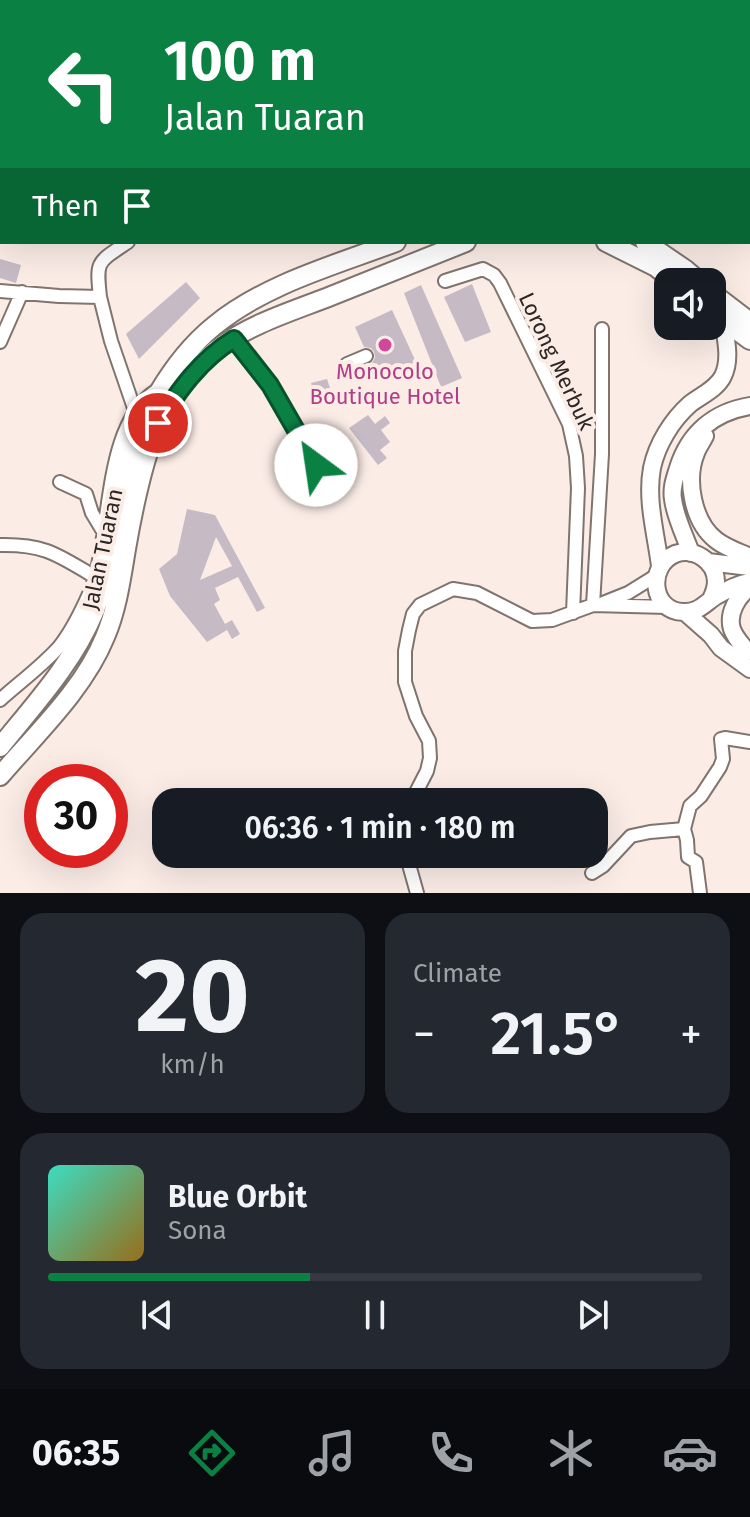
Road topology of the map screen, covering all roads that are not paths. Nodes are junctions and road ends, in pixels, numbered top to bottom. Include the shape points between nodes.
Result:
1 (125, 244) edge
2 (391, 244) edge
3 (461, 244) edge
4 (610, 244) edge
5 (648, 244) edge
6 (657, 268) edge
7 (683, 268) edge
8 (445, 281) dead end
9 (0, 291) edge
10 (22, 292) junction
11 (100, 297) junction
12 (726, 304) edge
13 (750, 322) edge
14 (726, 323) edge
15 (602, 329) dead end
16 (234, 339) junction
17 (723, 340) edge
18 (750, 340) edge
19 (0, 342) edge
20 (366, 356) dead end
21 (347, 364) dead end
22 (162, 385) junction
23 (750, 406) edge
24 (135, 411) junction
25 (723, 413) junction
26 (60, 482) dead end
27 (327, 483) dead end
28 (104, 533) junction
29 (0, 545) edge
30 (691, 553) junction
31 (708, 562) junction
32 (658, 570) junction
33 (95, 577) junction
34 (746, 577) edge
35 (711, 599) junction
36 (597, 605) junction
37 (667, 607) junction
38 (573, 613) junction
39 (686, 613) junction
40 (107, 633) junction
41 (76, 649) junction
42 (749, 658) edge
43 (0, 700) edge
44 (750, 742) edge
45 (0, 747) edge
46 (0, 776) edge
47 (418, 788) edge
48 (684, 829) junction
49 (410, 868) edge
50 (592, 873) dead end
51 (417, 893) edge
52 (700, 893) edge

1 - 11 street via 104,258 97,271
2 - 22 main road, Jalan Tuaran via 246,303 214,325
3 - 16 main road, Jalan Tuaran
4 - 6 main road
5 - 7 main road
8 - 38 street, Lorong Merbuk via 483,269 494,275 569,424 578,488
9 - 10 street
10 - 11 street
10 - 19 street
11 - 24 street
12 - 13 main road
14 - 18 main road
15 - 36 street
16 - 27 street via 270,385
16 - 40 main road, Jalan Tuaran via 197,369 158,423
17 - 32 main road via 723,377 675,420 652,466 649,493
20 - 21 street
22 - 24 street
22 - 41 main road, Jalan Tuaran via 133,443 104,578
23 - 25 main road
24 - 28 street via 122,440
25 - 30 main road via 691,440 673,483
25 - 34 main road via 695,455 695,509 715,540 733,550
26 - 28 street via 86,494
28 - 33 street
29 - 33 street via 56,553
30 - 31 main road
30 - 32 main road via 671,556
31 - 34 main road
31 - 35 main road via 716,580
32 - 36 street via 628,593
32 - 37 main road via 656,590
33 - 43 street via 58,648
34 - 35 main road
34 - 42 main road via 730,621
35 - 39 main road
35 - 42 main road via 729,638
36 - 37 street
36 - 38 street
37 - 39 main road
38 - 47 street via 532,621 477,593 453,589 420,605 405,651 405,682 429,741 430,758
39 - 42 main road via 721,648
40 - 41 main road
40 - 46 main road, Jalan Tuaran via 81,681
41 - 45 main road, Jalan Tuaran
44 - 48 street via 721,739 723,759 690,806
48 - 50 street via 631,836
48 - 52 street
49 - 51 street

